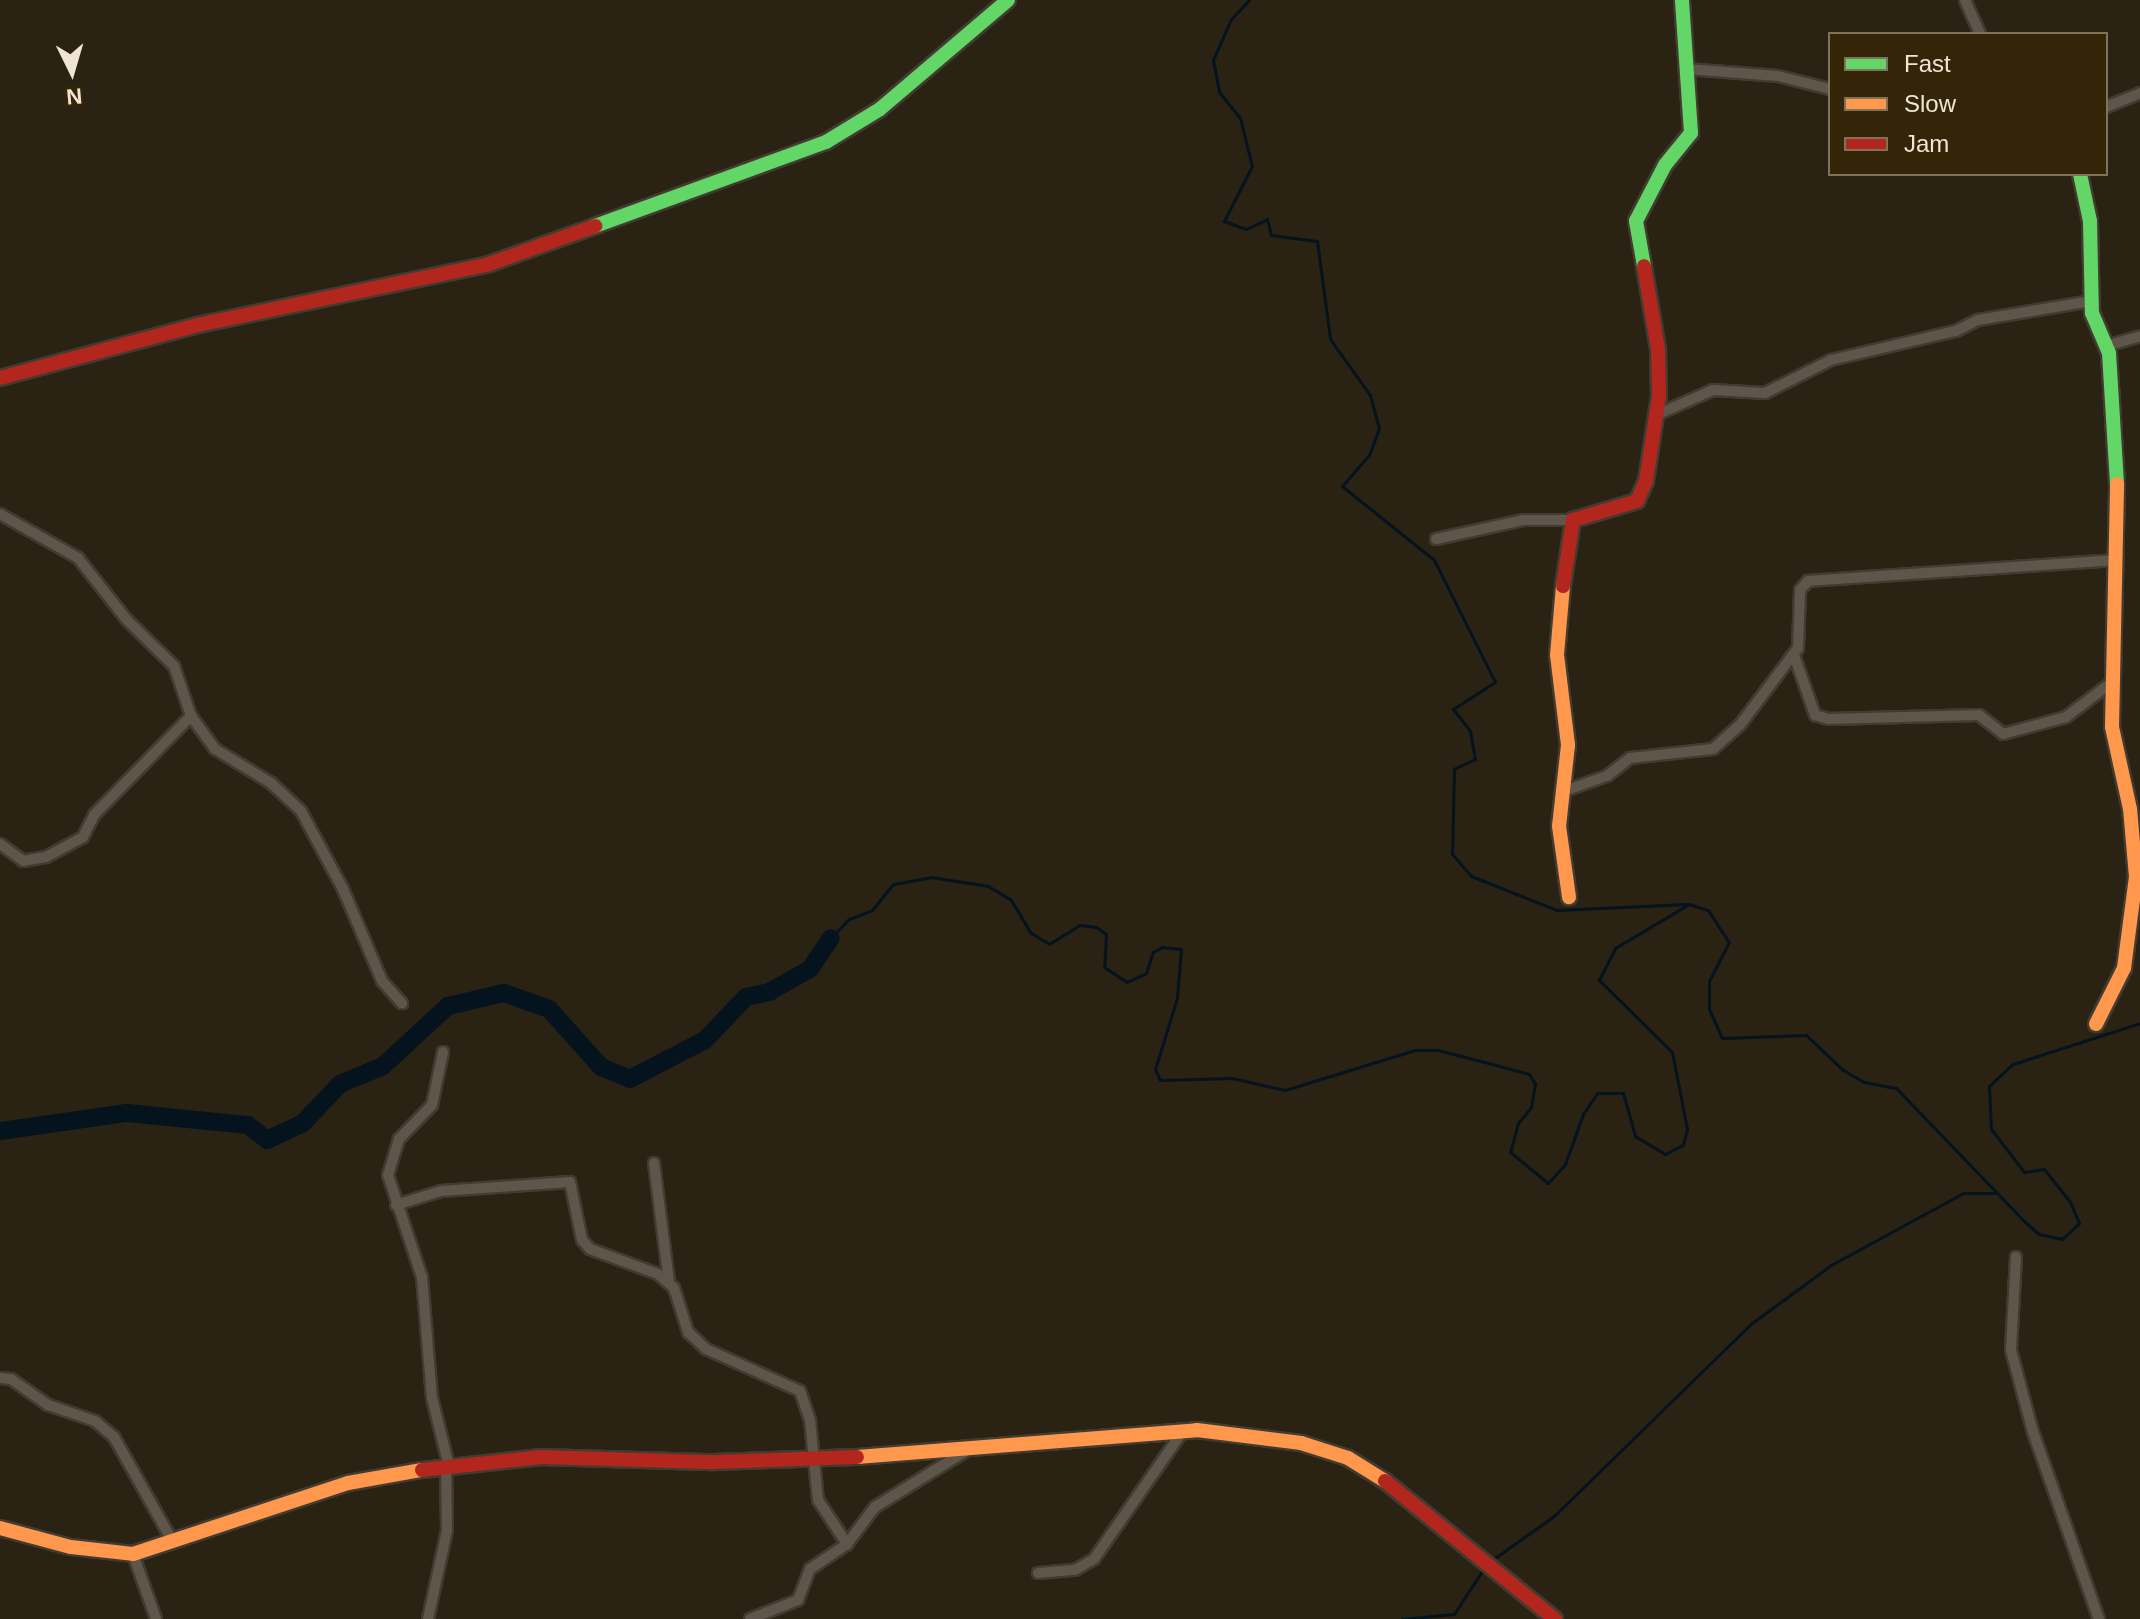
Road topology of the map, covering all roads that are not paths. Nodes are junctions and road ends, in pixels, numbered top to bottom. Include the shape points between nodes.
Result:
1 (1008, 0) edge
2 (1682, 0) edge
3 (1965, 0) edge
4 (1979, 32) edge
5 (1687, 69) junction
6 (1828, 88) edge
7 (2140, 93) edge
8 (2108, 106) edge
9 (2080, 176) edge
10 (2091, 301) junction
11 (2140, 336) edge
12 (2106, 346) junction
13 (0, 378) edge
14 (1656, 415) junction
15 (0, 514) edge
16 (1573, 520) junction
17 (1436, 539) dead end
18 (2115, 560) junction
19 (1794, 655) junction
20 (2111, 683) junction
21 (191, 716) junction
22 (1561, 792) junction
23 (0, 844) edge
24 (1569, 897) dead end
25 (402, 1003) dead end
26 (2096, 1024) dead end
27 (443, 1052) dead end
28 (654, 1163) dead end
29 (396, 1205) junction
30 (2016, 1257) dead end
31 (669, 1281) junction
32 (0, 1378) edge
33 (1183, 1431) junction
34 (966, 1451) junction
35 (815, 1457) junction
36 (448, 1466) junction
37 (0, 1528) edge
38 (173, 1542) junction
39 (847, 1544) junction
40 (133, 1554) junction
41 (1038, 1573) dead end
42 (156, 1619) edge
43 (428, 1619) edge
44 (750, 1619) edge
45 (1555, 1619) edge
46 (2099, 1619) edge

1 - 13 street via 880,109 826,142 760,168 489,264 198,325
2 - 5 street
3 - 4 street
5 - 6 street via 1778,76
5 - 14 street via 1691,133 1665,165 1636,221 1655,315
7 - 8 street
9 - 10 street via 2090,221
10 - 12 street
10 - 14 street via 1978,320 1956,331 1831,360 1765,393 1701,393
11 - 12 street
12 - 18 street via 2118,459
14 - 16 street via 1643,495
15 - 21 street via 78,558 127,620 174,666
16 - 17 street via 1523,520
16 - 22 street via 1557,655 1568,745
18 - 19 street via 1808,581 1800,590 1800,639
18 - 20 street
19 - 20 street via 1815,715 1828,719 1979,715 1990,719 2000,734 2010,733 2066,717
19 - 22 street via 1740,725 1713,749 1630,758 1597,780
20 - 26 street via 2136,877 2124,968
21 - 23 street via 94,815 83,837 46,857 23,861
21 - 25 street via 215,749 271,783 301,811 343,889 382,981
22 - 24 street via 1561,862
27 - 29 street via 432,1105 399,1139 391,1159 388,1175
28 - 31 street
29 - 31 street via 441,1191 489,1191 563,1180 573,1187 582,1240 590,1249
29 - 36 street via 422,1277 432,1398
30 - 46 street via 2011,1350 2033,1432
31 - 35 street via 680,1298 688,1332 706,1349 800,1391
32 - 38 street via 11,1379 48,1405 95,1421 114,1437
33 - 34 street via 1112,1433
33 - 41 street via 1094,1559 1075,1570
33 - 45 street via 1301,1443 1348,1458 1386,1482
34 - 35 street
34 - 39 street via 875,1507
35 - 36 street via 714,1462 541,1457
35 - 39 street via 821,1509
36 - 38 street via 348,1483
36 - 43 street via 447,1530
37 - 40 street via 71,1547
38 - 40 street
39 - 44 street via 810,1569 798,1600
40 - 42 street

